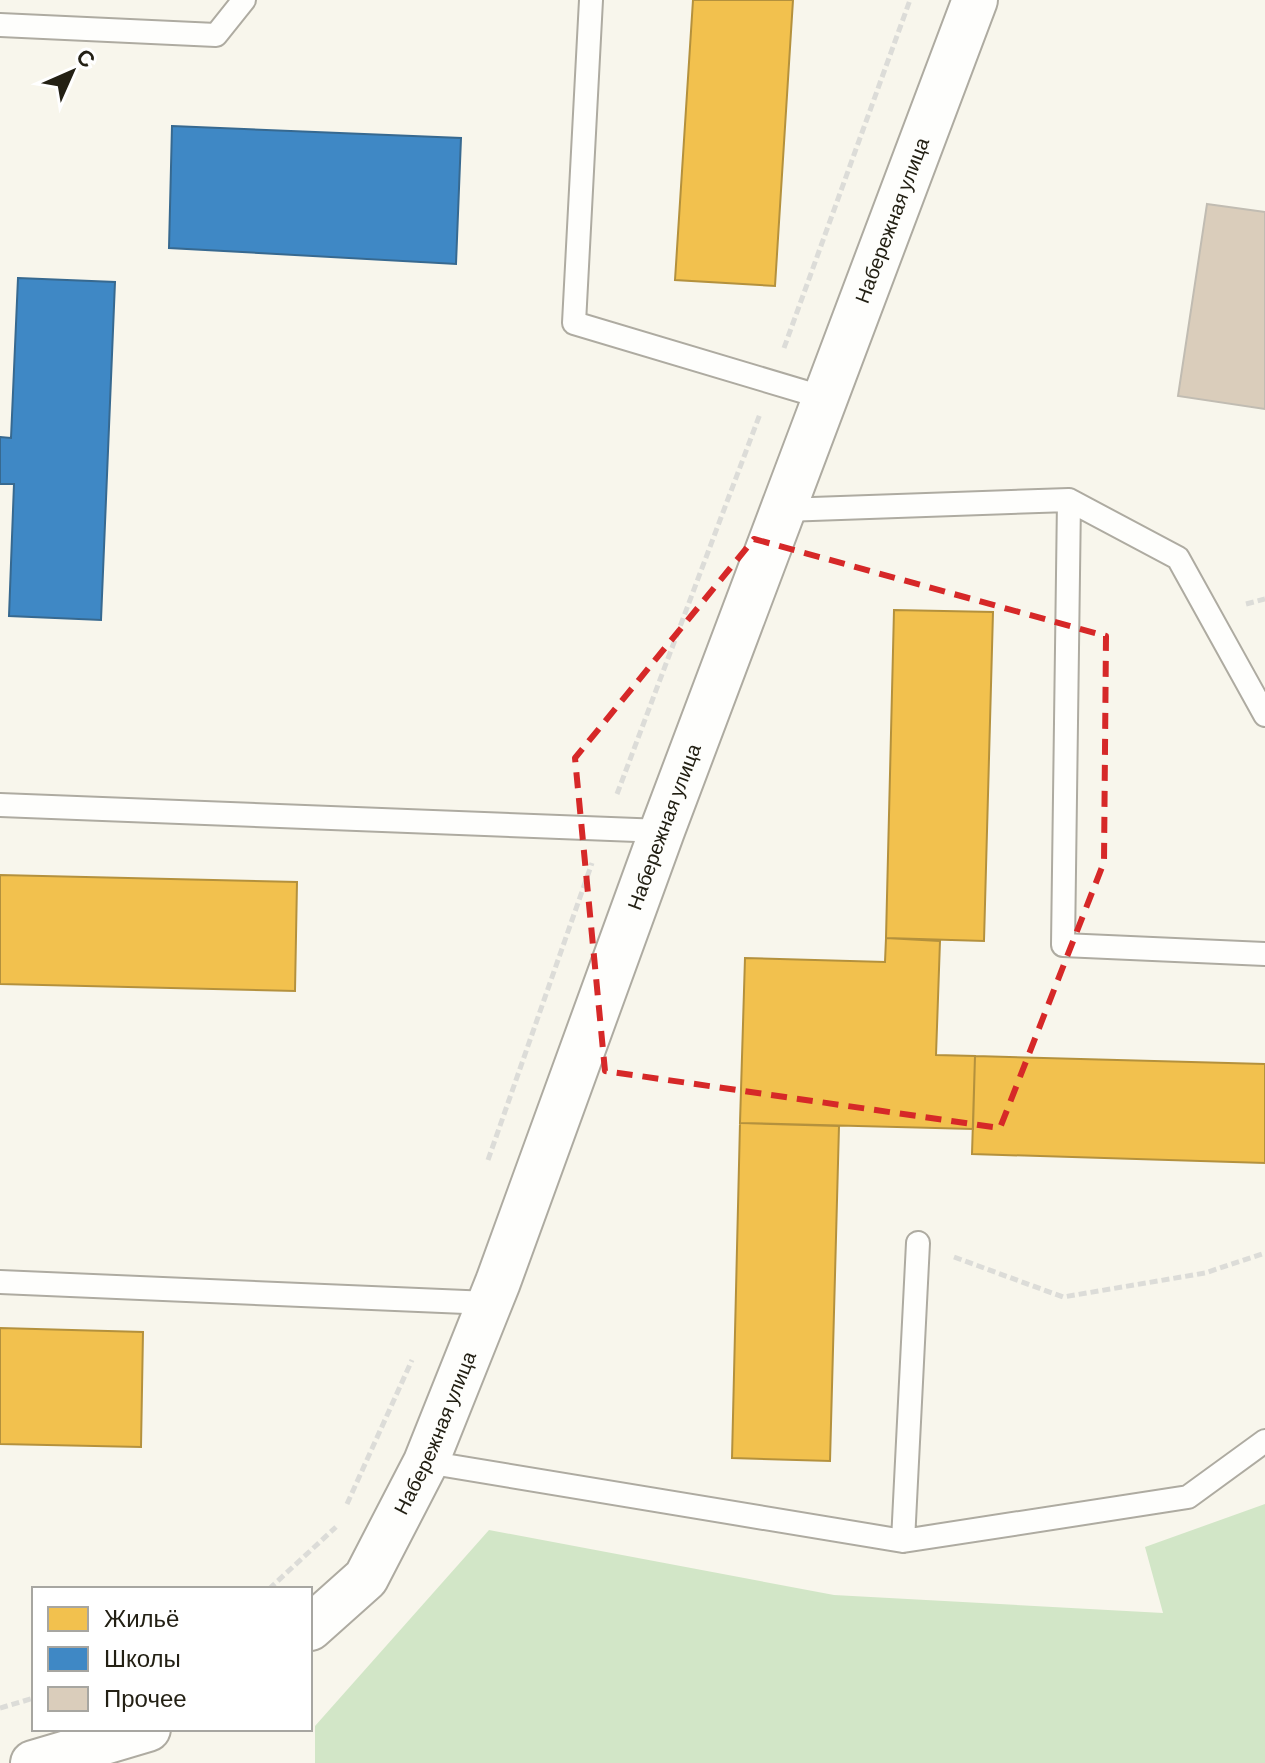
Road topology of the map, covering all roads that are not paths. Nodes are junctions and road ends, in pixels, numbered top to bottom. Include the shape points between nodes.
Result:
1 (244, 0) edge
2 (591, 0) edge
3 (975, 0) edge
4 (0, 25) edge
5 (825, 398) junction
6 (1069, 500) junction
7 (784, 510) junction
8 (1265, 715) edge
9 (0, 805) edge
10 (662, 831) junction
11 (1265, 954) edge
12 (918, 1243) road end
13 (0, 1282) edge
14 (489, 1303) junction
15 (1265, 1441) edge
16 (426, 1462) junction
17 (903, 1541) junction
18 (312, 1626) edge
19 (141, 1731) edge
20 (33, 1763) edge

1 - 4 lane via 216,35
2 - 5 lane via 574,323
3 - 5 street, Набережная улица
5 - 7 street, Набережная улица
6 - 7 lane
6 - 8 lane via 1178,558
6 - 11 lane via 1063,945
7 - 10 street, Набережная улица
9 - 10 lane
10 - 14 street, Набережная улица
12 - 17 lane
13 - 14 lane
14 - 16 street, Набережная улица
15 - 17 lane via 1188,1497
16 - 17 lane
16 - 18 street, Набережная улица via 366,1578
19 - 20 street

